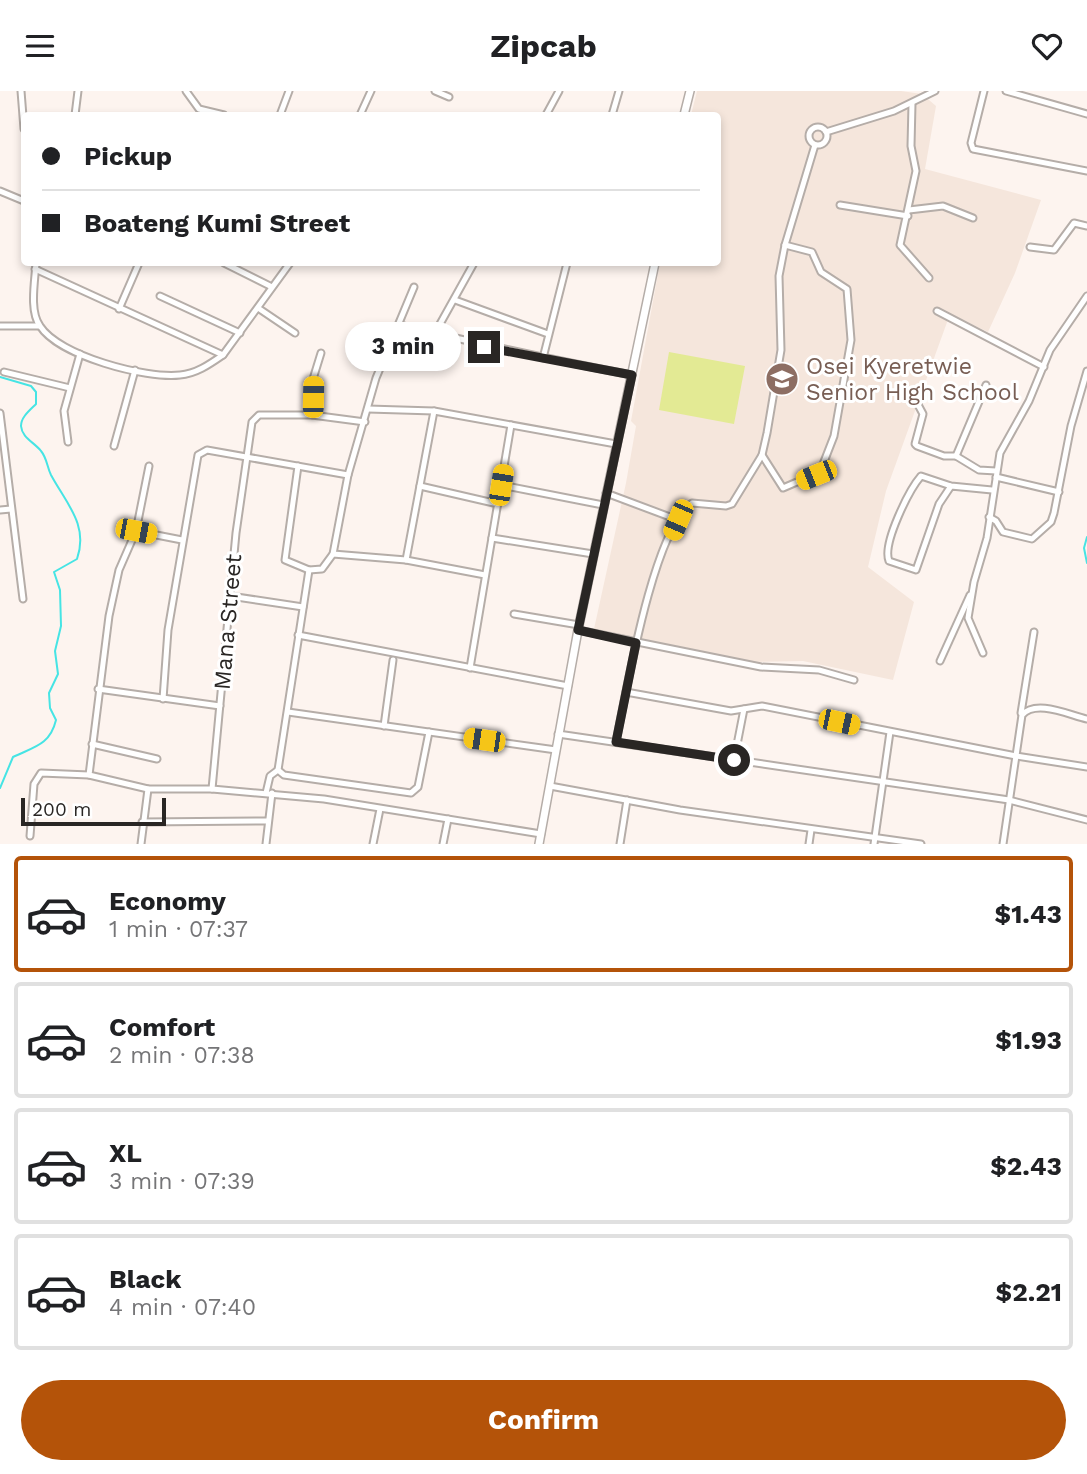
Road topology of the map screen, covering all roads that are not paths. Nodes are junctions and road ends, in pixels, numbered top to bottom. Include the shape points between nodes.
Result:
1 (21, 91) edge
2 (78, 91) edge
3 (186, 91) edge
4 (289, 91) edge
5 (371, 91) edge
6 (435, 91) edge
7 (559, 91) edge
8 (619, 91) edge
9 (934, 91) edge
10 (984, 91) edge
11 (1006, 91) edge
12 (1035, 91) edge
13 (687, 92) edge
14 (449, 97) dead end
15 (1033, 98) junction
16 (912, 104) junction
17 (199, 109) junction
18 (23, 112) edge
19 (75, 112) edge
20 (196, 112) edge
21 (212, 112) edge
22 (281, 112) edge
23 (361, 112) edge
24 (548, 112) edge
25 (613, 112) edge
26 (684, 112) edge
27 (1087, 114) edge
28 (826, 132) junction
29 (815, 145) junction
30 (1087, 171) edge
31 (0, 191) edge
32 (21, 200) edge
33 (840, 205) dead end
34 (909, 213) junction
35 (973, 218) dead end
36 (1087, 226) edge
37 (785, 245) junction
38 (1030, 247) dead end
39 (36, 266) edge
40 (138, 266) edge
41 (230, 266) edge
42 (288, 266) edge
43 (472, 266) edge
44 (566, 266) edge
45 (654, 266) edge
46 (929, 278) dead end
47 (272, 287) junction
48 (414, 287) dead end
49 (160, 296) dead end
50 (1087, 296) edge
51 (455, 300) junction
52 (258, 308) junction
53 (119, 309) junction
54 (937, 311) dead end
55 (399, 325) junction
56 (0, 326) edge
57 (39, 326) junction
58 (240, 333) junction
59 (295, 333) dead end
60 (435, 333) junction
61 (548, 334) junction
62 (356, 335) dead end
63 (391, 343) junction
64 (80, 353) junction
65 (321, 353) dead end
66 (223, 355) junction
67 (543, 358) junction
68 (1044, 367) junction
69 (135, 370) junction
70 (1087, 371) edge
71 (4, 372) dead end
72 (632, 375) junction
73 (986, 385) dead end
74 (70, 388) junction
75 (916, 401) dead end
76 (368, 409) junction
77 (434, 411) junction
78 (0, 413) edge
79 (312, 415) junction
80 (365, 422) junction
81 (512, 425) junction
82 (1, 426) edge
83 (68, 442) dead end
84 (617, 445) junction
85 (114, 446) dead end
86 (762, 454) junction
87 (956, 456) junction
88 (246, 457) junction
89 (149, 466) dead end
90 (298, 466) junction
91 (996, 474) junction
92 (348, 475) junction
93 (501, 485) junction
94 (420, 486) junction
95 (951, 486) junction
96 (992, 490) junction
97 (1059, 492) junction
98 (606, 493) junction
99 (498, 504) junction
100 (603, 505) junction
101 (11, 509) junction
102 (0, 510) edge
103 (989, 517) junction
104 (678, 520) junction
105 (136, 531) junction
106 (492, 538) junction
107 (182, 540) junction
108 (333, 554) junction
109 (593, 554) junction
110 (406, 560) junction
111 (309, 570) junction
112 (485, 575) junction
113 (972, 593) junction
114 (230, 596) junction
115 (23, 599) dead end
116 (303, 607) junction
117 (514, 614) dead end
118 (578, 628) junction
119 (1034, 632) dead end
120 (298, 635) junction
121 (636, 643) junction
122 (983, 653) dead end
123 (393, 660) dead end
124 (940, 661) dead end
125 (470, 668) junction
126 (854, 680) dead end
127 (568, 686) junction
128 (98, 689) junction
129 (626, 692) junction
130 (163, 698) junction
131 (220, 706) junction
132 (744, 709) junction
133 (288, 712) junction
134 (1021, 717) junction
135 (1087, 719) edge
136 (384, 726) junction
137 (429, 732) junction
138 (890, 733) junction
139 (558, 734) junction
140 (616, 742) junction
141 (92, 744) junction
142 (556, 750) junction
143 (1016, 756) junction
144 (157, 759) dead end
145 (734, 760) junction
146 (1087, 767) edge
147 (278, 770) junction
148 (89, 775) junction
149 (882, 781) junction
150 (550, 786) junction
151 (148, 789) junction
152 (212, 789) junction
153 (269, 793) junction
154 (627, 800) junction
155 (1009, 800) junction
156 (380, 809) junction
157 (448, 819) junction
158 (1087, 820) edge
159 (268, 821) junction
160 (142, 823) junction
161 (811, 830) junction
162 (541, 834) junction
163 (30, 836) dead end
164 (874, 841) edge
165 (141, 844) edge
166 (266, 844) edge
167 (373, 844) edge
168 (443, 844) edge
169 (539, 844) edge
170 (620, 844) edge
171 (809, 844) edge
172 (921, 844) edge
173 (1003, 844) edge

1 - 18 street
2 - 19 street
3 - 17 street
4 - 22 street
5 - 23 street
6 - 14 street
7 - 24 street
8 - 25 street
9 - 16 street
10 - 30 street via 973,149
11 - 15 street
12 - 15 street
13 - 26 street
15 - 27 street
16 - 28 street
16 - 34 street via 911,146 916,171
17 - 20 street
17 - 21 street
28 - 29 street via 825,142
28 - 29 street via 817,126 811,130 809,140
29 - 37 street
31 - 32 street
33 - 34 street
34 - 35 street via 943,206
34 - 46 street via 900,245
36 - 38 street via 1074,223 1050,251
37 - 86 street via 779,287 781,350
37 - 86 street via 812,252 821,272 847,289 851,340 834,436 820,473 783,488
39 - 53 street
39 - 57 street via 34,310
40 - 53 street
41 - 47 street
42 - 47 street
43 - 51 street
44 - 61 street
45 - 72 street
47 - 52 street
48 - 55 street
49 - 58 street
50 - 68 street via 1055,341
51 - 60 street
51 - 61 street
52 - 58 street
52 - 59 street
53 - 66 street
54 - 68 street
55 - 60 street
55 - 63 street
56 - 57 street
57 - 64 street via 52,339
58 - 66 street
60 - 67 street
61 - 67 street
62 - 63 street
63 - 76 street
64 - 69 street
64 - 74 street
65 - 79 street via 313,379
66 - 69 street via 181,375
67 - 72 street
68 - 91 street via 1006,439
69 - 85 street
70 - 97 street
71 - 74 street
72 - 84 street
73 - 87 street
74 - 83 street via 64,411
75 - 87 street via 923,414 915,444
76 - 77 street
76 - 80 street
77 - 81 street
77 - 94 street
78 - 82 street
79 - 80 street
79 - 88 street, Mana Street via 259,415 252,422
80 - 92 street
81 - 84 street
81 - 93 street
82 - 101 street
84 - 98 street
86 - 104 street via 732,504 692,503
87 - 91 street
88 - 90 street
88 - 107 street via 207,450 198,455
88 - 114 street, Mana Street
89 - 105 street
90 - 92 street
90 - 111 street via 284,552 293,565
91 - 96 street
91 - 97 street
92 - 108 street
93 - 99 street
93 - 100 street
94 - 99 street
94 - 110 street
95 - 95 street via 939,504 916,570 889,561 894,527 918,479 924,475
95 - 96 street
96 - 103 street
97 - 103 street via 1052,520 1034,539 1003,533
98 - 100 street
98 - 104 street
99 - 106 street
100 - 109 street
101 - 102 street
101 - 115 street
103 - 113 street
104 - 121 street via 650,590
105 - 107 street
105 - 128 street via 119,570
106 - 109 street
106 - 112 street
107 - 130 street
108 - 110 street
108 - 111 street via 322,569
109 - 118 street
110 - 112 street
111 - 116 street
112 - 125 street
113 - 122 street via 968,618
113 - 124 street
114 - 116 street
114 - 131 street, Mana Street
116 - 120 street
117 - 118 street
118 - 121 street
118 - 127 street
119 - 134 street
120 - 125 street
120 - 133 street
121 - 126 street via 761,667 820,670
121 - 129 street
123 - 136 street
125 - 127 street
127 - 139 street
128 - 130 street
128 - 141 street
129 - 132 street via 731,711
129 - 140 street
130 - 131 street
131 - 152 street, Mana Street
132 - 138 street via 762,706
132 - 145 street
133 - 136 street
133 - 147 street
134 - 135 street via 1025,711 1040,708
134 - 143 street
136 - 137 street
137 - 142 street
137 - 147 street via 418,787 411,793 284,775
138 - 143 street
138 - 149 street
139 - 140 street
139 - 142 street
140 - 145 street
141 - 144 street
141 - 148 street
142 - 150 street
143 - 146 street
143 - 155 street
145 - 149 street
147 - 153 street via 270,776
148 - 151 street
148 - 163 street via 41,773 36,777
149 - 155 street
149 - 164 street
150 - 154 street
150 - 162 street
151 - 152 street
151 - 160 street
152 - 153 street
153 - 156 street
153 - 159 street
154 - 161 street
154 - 170 street
155 - 158 street
155 - 173 street
156 - 157 street
156 - 167 street
157 - 162 street
157 - 168 street
159 - 160 street
159 - 166 street
160 - 165 street
161 - 164 street
161 - 171 street
162 - 169 street
164 - 172 street

